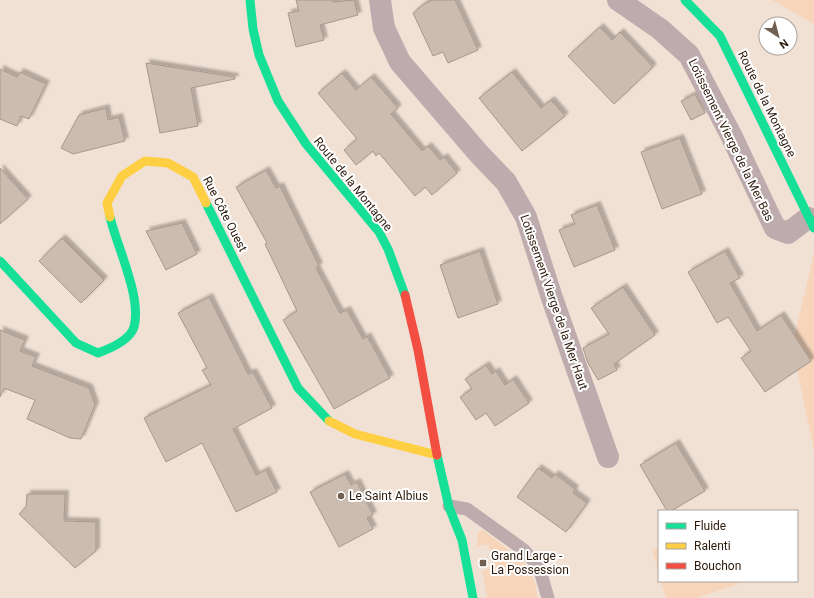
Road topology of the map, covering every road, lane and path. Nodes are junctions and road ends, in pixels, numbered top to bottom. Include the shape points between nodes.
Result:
1 (250, 0) edge
2 (380, 0) edge
3 (618, 0) edge
4 (685, 0) edge
5 (811, 223) edge
6 (0, 260) edge
7 (437, 455) junction
8 (608, 457) dead end
9 (449, 506) junction
10 (449, 535) dead end
11 (473, 598) edge
12 (548, 598) edge

1 - 7 main road, Route de la Montagne via 251,23 257,50 272,92 308,147 377,229 396,268 411,312
2 - 8 street, Lotissement Vierge de la Mer Haut via 384,28 400,62 506,182 526,217
3 - 5 street, Lotissement Vierge de la Mer Bas via 660,29 689,55 775,228 788,233
4 - 5 main road, Route de la Montagne via 720,36
6 - 7 main road, Rue Côte Ouest via 76,343 98,353 117,346 134,328 136,301 107,203 122,176 145,161 168,163 193,177 298,388 308,399 328,420 355,434
7 - 9 main road, Route de la Montagne
9 - 10 main road, Route de la Montagne
9 - 11 main road, Route de la Montagne via 461,539
9 - 12 lane via 467,509 524,550 539,567

